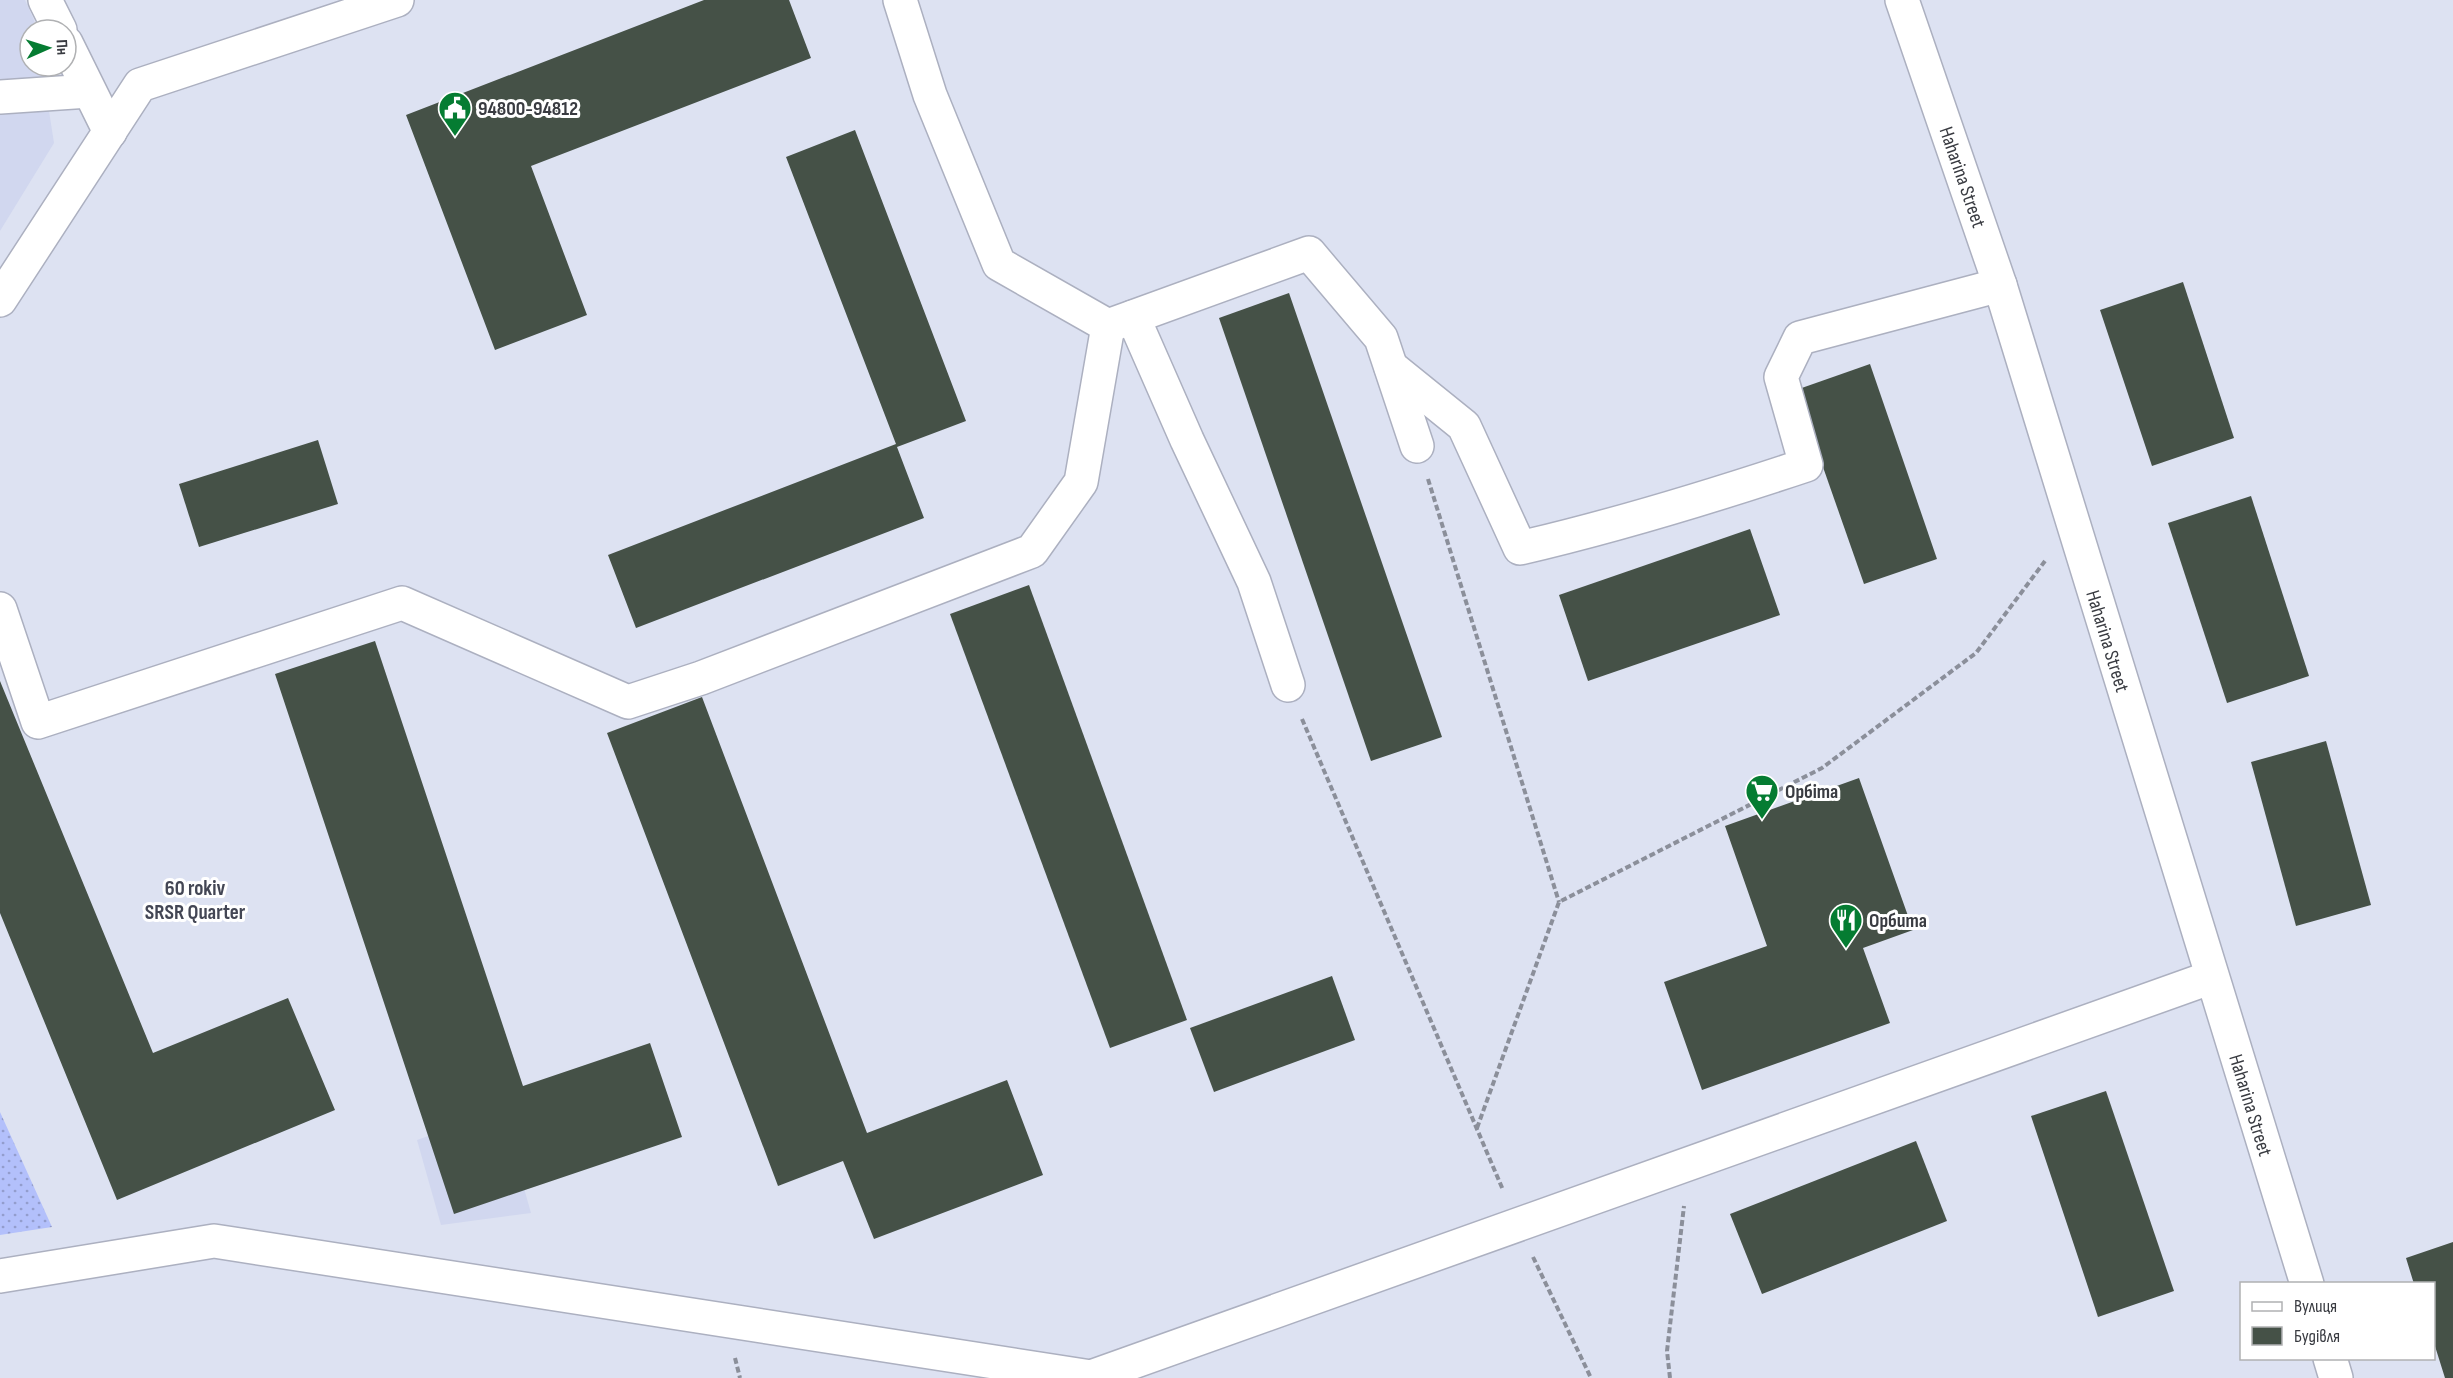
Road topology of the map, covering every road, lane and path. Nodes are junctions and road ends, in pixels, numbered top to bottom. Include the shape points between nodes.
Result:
1 (45, 0) edge
2 (397, 0) edge
3 (900, 0) edge
4 (1902, 0) edge
5 (54, 18) edge
6 (78, 68) edge
7 (89, 91) junction
8 (0, 97) edge
9 (110, 132) junction
10 (2000, 285) junction
11 (0, 300) edge
12 (1120, 321) junction
13 (1391, 367) junction
14 (1417, 446) joint
15 (2072, 524) junction
16 (0, 609) edge
17 (1288, 685) joint
18 (1559, 902) junction
19 (2212, 977) junction
20 (1477, 1128) junction
21 (1690, 1163) junction
22 (1518, 1224) junction
23 (0, 1276) edge
24 (2306, 1282) edge
25 (2330, 1360) edge
26 (1591, 1378) edge
27 (1670, 1378) edge
28 (2336, 1378) edge

1 - 5 street
2 - 9 street via 140,85
3 - 12 street via 930,95 999,264
4 - 10 street, Haharina Street
6 - 7 street
7 - 8 street
7 - 9 street
9 - 11 street
10 - 13 street via 1800,338 1781,377 1806,465 1698,502 1520,548 1464,426
10 - 15 street, Haharina Street
12 - 13 street via 1309,253 1381,338
12 - 16 street via 1081,482 1032,551 701,678 628,702 402,603 38,722
12 - 17 street via 1187,440 1254,582
13 - 14 street
14 - 18 path
15 - 18 path via 1976,653 1822,768
15 - 19 street, Haharina Street
17 - 20 path
18 - 20 path
19 - 21 street
19 - 24 street, Haharina Street
20 - 22 path
21 - 22 street
21 - 27 path via 1667,1351
22 - 23 street via 1091,1377 214,1241
22 - 26 path
25 - 28 street

